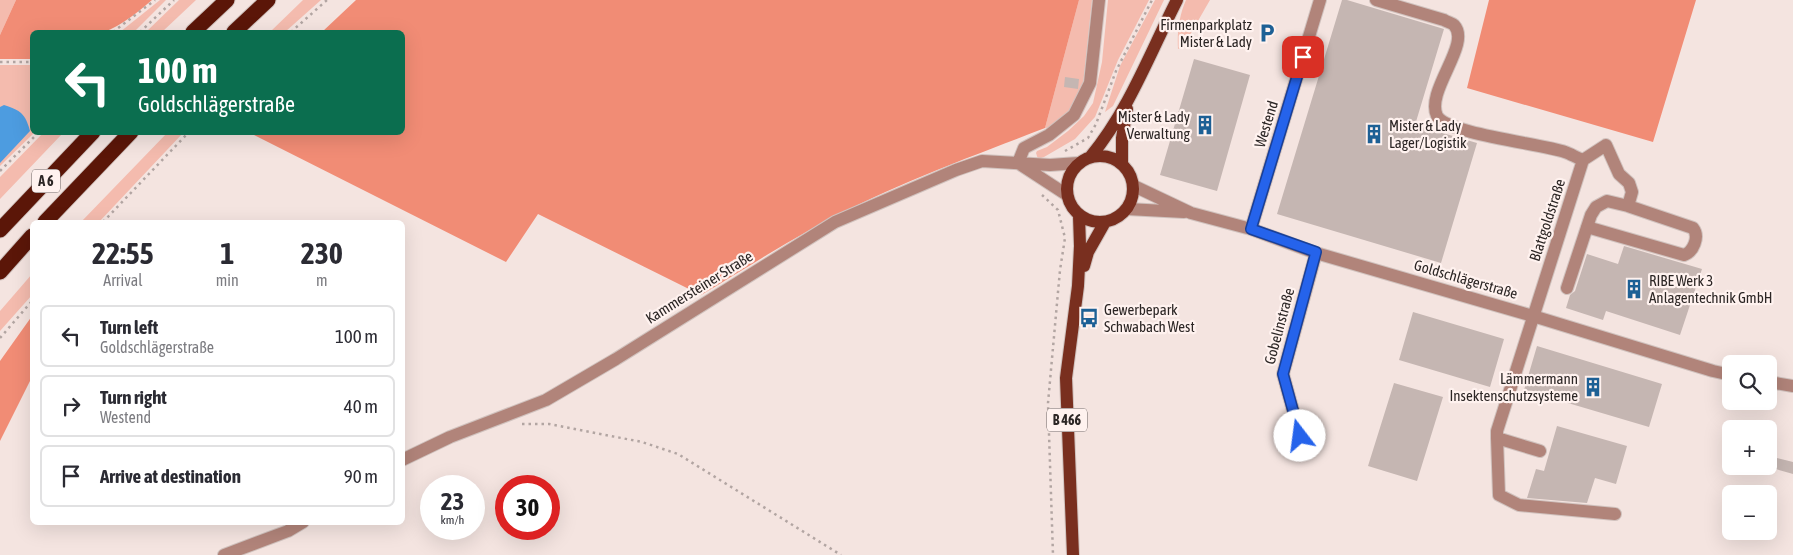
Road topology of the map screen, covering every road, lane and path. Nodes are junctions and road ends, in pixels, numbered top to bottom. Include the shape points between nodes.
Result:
1 (155, 0) edge
2 (174, 0) edge
3 (227, 0) edge
4 (268, 0) edge
5 (327, 0) edge
6 (1100, 0) edge
7 (1176, 0) edge
8 (1320, 0) edge
9 (1376, 0) edge
10 (116, 30) edge
11 (142, 30) edge
12 (195, 30) edge
13 (236, 30) edge
14 (293, 30) edge
15 (0, 62) edge
16 (30, 62) edge
17 (1129, 100) junction
18 (36, 135) edge
19 (91, 135) edge
20 (128, 135) edge
21 (186, 135) edge
22 (1091, 156) junction
23 (1583, 160) junction
24 (1018, 163) junction
25 (1078, 163) junction
26 (1122, 163) junction
27 (0, 171) edge
28 (1134, 186) junction
29 (1067, 195) junction
30 (1628, 206) junction
31 (1127, 209) junction
32 (1191, 213) junction
33 (1079, 216) junction
34 (47, 220) edge
35 (105, 220) edge
36 (1105, 222) junction
37 (1587, 227) junction
38 (1251, 229) junction
39 (0, 230) edge
40 (30, 238) edge
41 (1316, 252) junction
42 (0, 272) edge
43 (1078, 286) junction
44 (1567, 288) dead end
45 (30, 303) edge
46 (1533, 316) junction
47 (0, 338) edge
48 (1722, 373) edge
49 (1777, 383) edge
50 (1793, 386) edge
51 (506, 416) junction
52 (1300, 436) dead end
53 (1497, 438) junction
54 (1540, 451) dead end
55 (405, 459) edge
56 (1616, 514) dead end
57 (298, 525) edge
58 (224, 555) edge
59 (840, 555) edge
60 (1073, 555) edge

1 - 10 path
2 - 11 path
3 - 12 highway
4 - 13 highway
5 - 14 path
6 - 24 street via 1090,82 1074,115 1049,135 1024,148
7 - 17 main road
8 - 38 street, Westend
9 - 23 street via 1444,20 1454,25 1458,32 1456,50 1440,85 1436,108 1438,117 1445,123 1479,134 1565,152
15 - 16 path
17 - 22 main road
17 - 26 main road via 1122,138
18 - 27 path
19 - 39 highway, A 6
20 - 34 highway, A 6
21 - 35 path
22 - 25 main road
22 - 26 main road via 1102,155
23 - 30 street via 1606,144 1619,174 1629,183 1632,192
23 - 46 street, Blattgoldstraße
24 - 25 street, Kammersteiner Straße
24 - 29 street, Kammersteiner Straße
24 - 51 street, Kammersteiner Straße via 982,161 835,222 546,400
25 - 29 main road via 1068,178
26 - 28 main road
28 - 31 main road
28 - 32 street, Goldschlägerstraße
29 - 33 main road
30 - 37 street via 1602,202 1596,207
30 - 37 street via 1693,228 1696,236 1690,251 1684,255
31 - 32 street, Goldschlägerstraße
31 - 36 main road
32 - 38 street, Goldschlägerstraße
33 - 36 main road
33 - 43 main road, B 466
36 - 43 main road, B 466 via 1088,252
37 - 44 street
38 - 41 street, Goldschlägerstraße
40 - 42 highway
41 - 46 street, Goldschlägerstraße
41 - 52 street, Gobelinstraße via 1283,374
43 - 60 main road, B 466 via 1066,378
45 - 47 path
46 - 48 street, Goldschlägerstraße
46 - 53 street, Blattgoldstraße
49 - 50 street
51 - 55 street, Kammersteiner Straße
51 - 59 path via 513,424 549,424 642,442 678,454
53 - 54 street
53 - 56 street, Blattgoldstraße via 1499,495 1519,505
57 - 58 street

